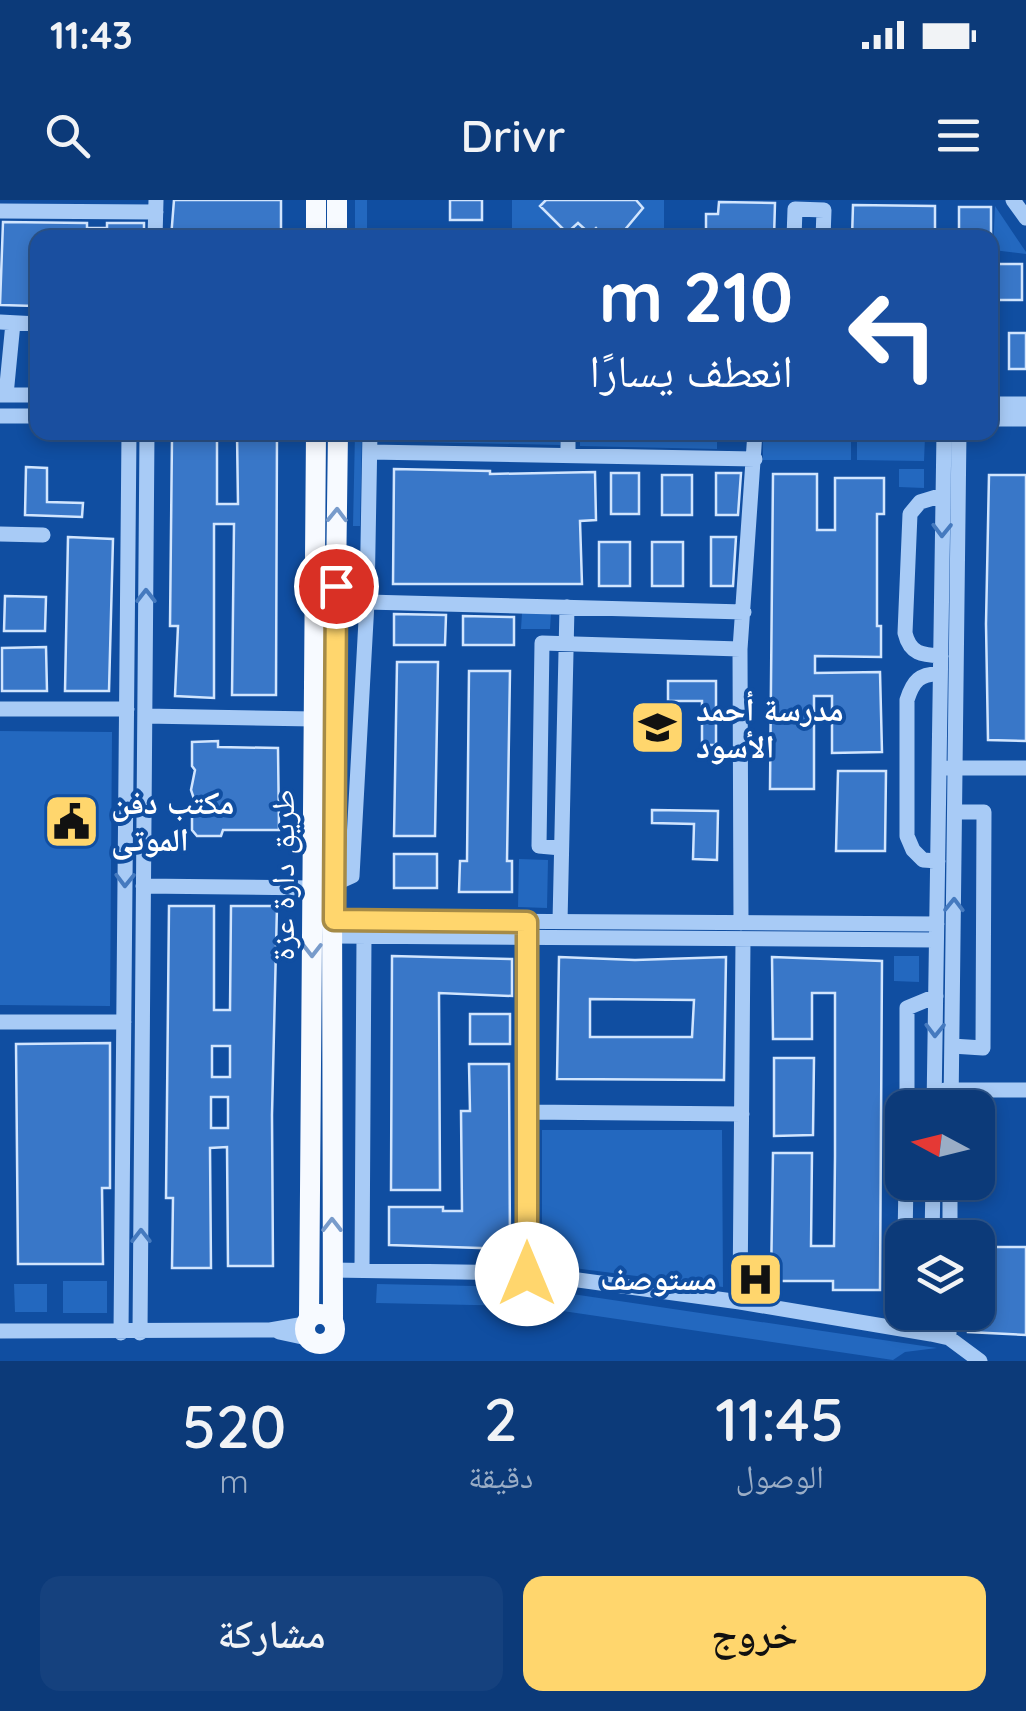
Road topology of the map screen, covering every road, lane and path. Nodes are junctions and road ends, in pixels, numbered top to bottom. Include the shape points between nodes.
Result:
1 (316, 200) edge
2 (337, 200) edge
3 (1013, 200) edge
4 (156, 206) edge
5 (0, 211) edge
6 (1026, 218) edge
7 (316, 230) edge
8 (337, 230) edge
9 (794, 230) edge
10 (823, 230) edge
11 (6, 322) edge
12 (3, 395) edge
13 (30, 395) edge
14 (998, 404) edge
15 (1026, 404) edge
16 (0, 416) edge
17 (30, 416) edge
18 (998, 420) edge
19 (1026, 420) edge
20 (129, 440) edge
21 (147, 440) edge
22 (316, 440) edge
23 (338, 440) edge
24 (370, 440) edge
25 (568, 440) edge
26 (755, 440) edge
27 (944, 440) edge
28 (959, 440) edge
29 (370, 452) junction
30 (568, 456) junction
31 (754, 459) junction
32 (943, 495) junction
33 (0, 534) edge
34 (43, 535) dead end
35 (367, 602) junction
36 (567, 607) junction
37 (744, 612) junction
38 (127, 642) junction
39 (145, 642) junction
40 (566, 644) junction
41 (740, 649) junction
42 (941, 656) junction
43 (940, 674) junction
44 (0, 709) edge
45 (126, 709) junction
46 (145, 716) junction
47 (314, 719) junction
48 (947, 768) junction
49 (1026, 768) edge
50 (144, 793) junction
51 (126, 794) junction
52 (954, 812) junction
53 (562, 848) junction
54 (938, 861) junction
55 (144, 886) junction
56 (322, 886) junction
57 (560, 922) junction
58 (334, 928) junction
59 (527, 930) junction
60 (742, 931) junction
61 (936, 932) junction
62 (364, 936) junction
63 (124, 948) junction
64 (143, 948) junction
65 (936, 996) junction
66 (0, 1022) edge
67 (124, 1022) junction
68 (952, 1046) junction
69 (906, 1090) edge
70 (934, 1090) edge
71 (952, 1090) edge
72 (995, 1090) edge
73 (1026, 1090) edge
74 (527, 1112) junction
75 (742, 1114) junction
76 (331, 1270) junction
77 (362, 1270) junction
78 (527, 1274) junction
79 (740, 1302) junction
80 (333, 1330) junction
81 (931, 1330) edge
82 (949, 1330) edge
83 (0, 1332) edge
84 (121, 1333) junction
85 (140, 1333) junction
86 (931, 1334) junction
87 (308, 1337) edge
88 (949, 1338) junction
89 (331, 1361) edge
90 (980, 1361) edge

1 - 7 main road
2 - 8 main road
3 - 6 street
4 - 5 street
9 - 10 street via 795,210 824,210
11 - 12 street
12 - 13 street
14 - 15 street
16 - 17 street
18 - 19 street
20 - 38 street
39 -> 21 street
22 - 47 main road, طريق دارة عزة
56 -> 23 main road
24 - 29 street
25 - 30 street
26 - 31 street
27 - 32 street
28 - 48 street
29 - 30 street
29 - 35 street
30 - 31 street
31 - 37 street
32 -> 42 street
32 - 42 street via 920,502 910,514 905,633 920,655
33 - 34 street
35 - 36 street
35 - 56 street via 352,876
36 - 37 street
36 - 40 street
37 - 41 street
38 - 39 street
38 - 45 street
39 - 46 street
40 - 41 street
40 - 53 street
40 - 53 street via 542,642 539,846
41 - 60 street
42 - 43 street
43 - 48 street
43 - 54 street via 926,673 907,700 907,836 923,860
44 - 45 street
45 - 51 street
46 - 47 street
46 - 50 street
47 - 56 main road, طريق دارة عزة
48 - 49 street
48 - 52 street
48 - 54 street
50 - 51 street
50 - 55 street
51 -> 63 street
68 -> 52 street
52 - 68 street via 984,812 984,1028 983,1048
53 - 57 street
54 - 61 street
55 - 56 street
55 - 64 street
56 - 58 main road
56 -> 87 main road, طريق دارة عزة
57 - 59 street
57 - 60 street
58 - 59 street
58 - 62 street
76 -> 58 main road
59 - 60 street
59 - 62 street
59 - 74 street
60 - 61 street
60 - 75 street
61 - 65 street
62 - 77 street
63 - 64 street
63 - 67 street
85 -> 64 street
65 - 69 street via 907,1008
65 -> 70 street
66 - 67 street
67 - 84 street
68 - 71 street
72 - 73 street
74 - 75 street
74 - 78 street
75 - 79 street
76 - 77 street
76 - 80 main road
77 - 78 street
78 - 79 street
79 - 86 street
80 - 87 main road via 324,1344
80 - 89 main road
81 - 86 street
82 - 88 street
83 - 84 street
84 - 85 street
85 - 87 street via 270,1330
86 - 88 street
88 - 90 street

